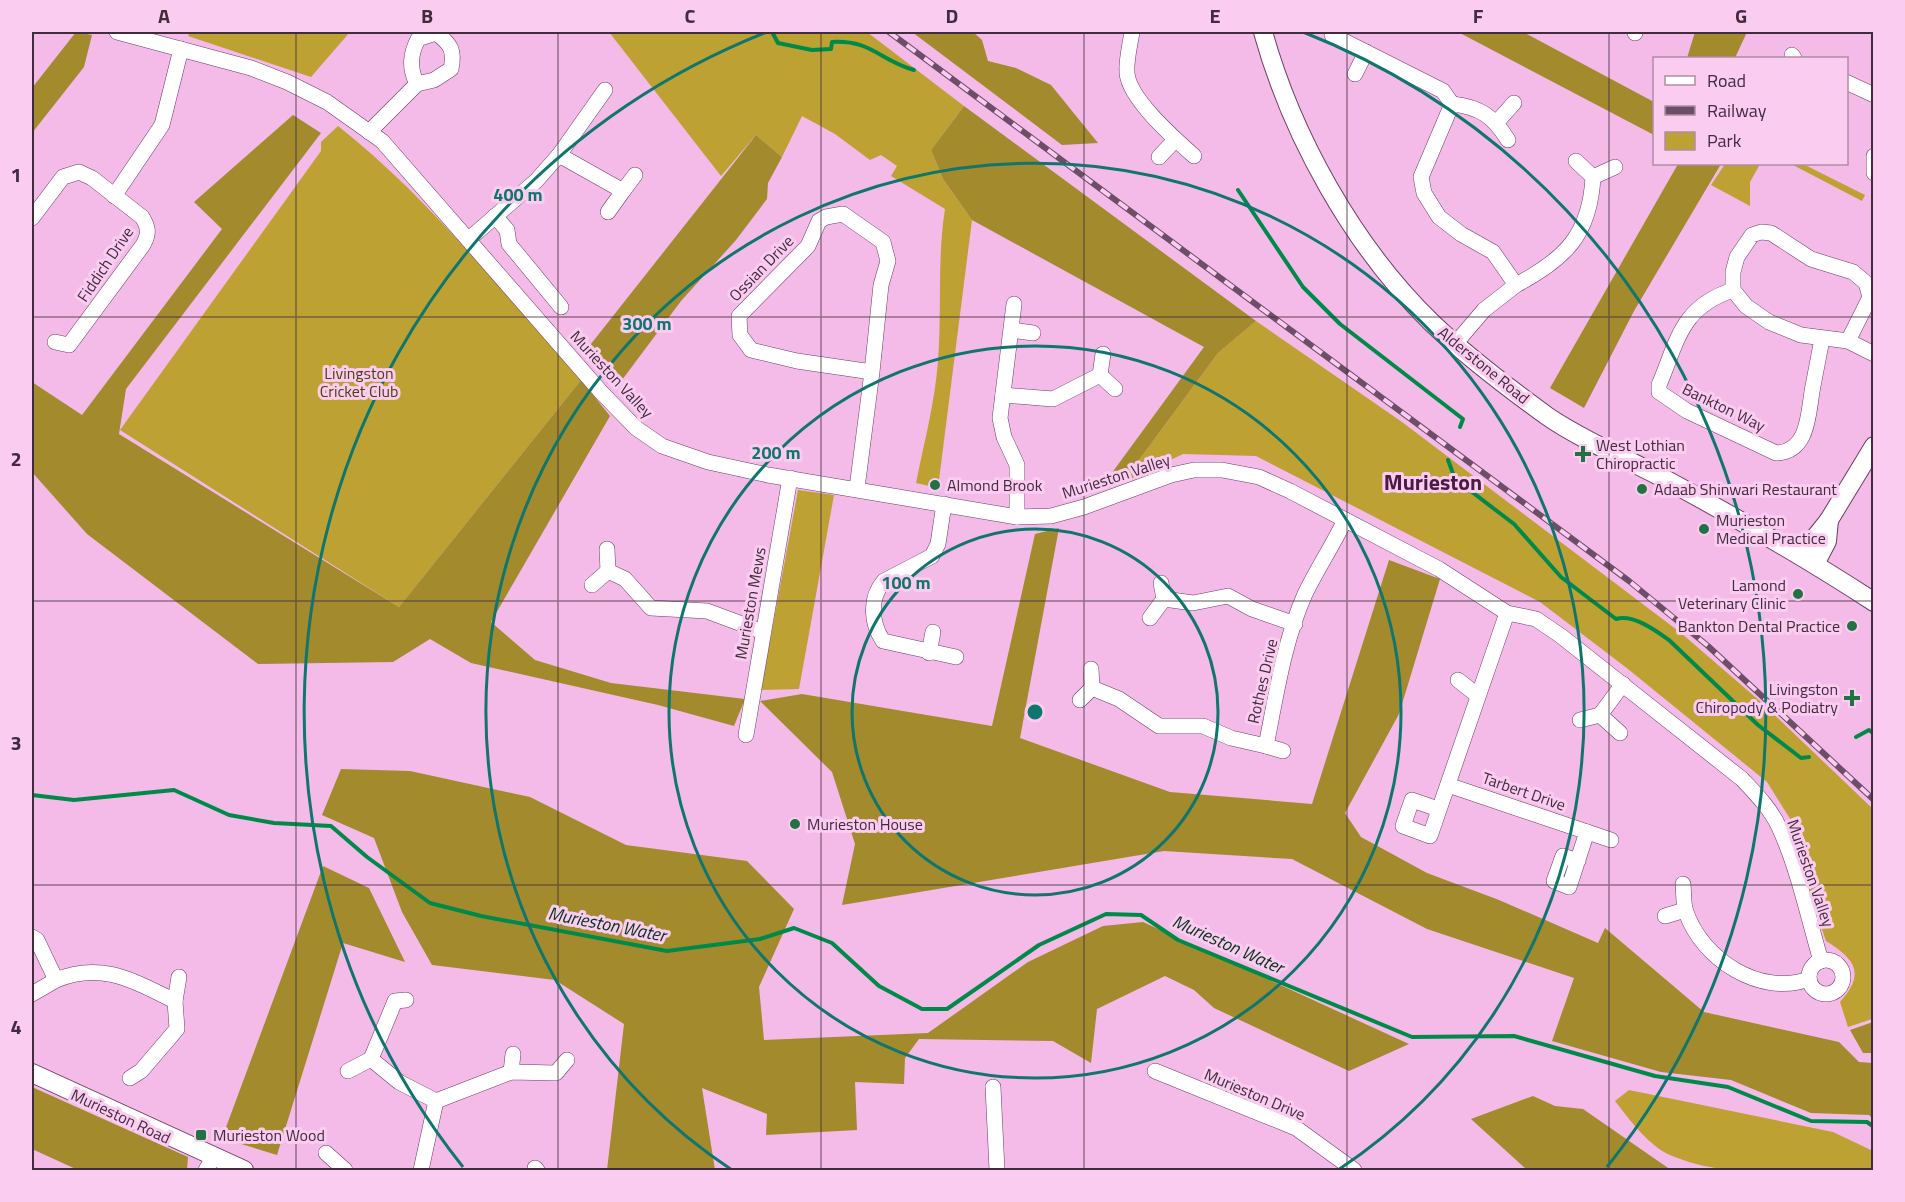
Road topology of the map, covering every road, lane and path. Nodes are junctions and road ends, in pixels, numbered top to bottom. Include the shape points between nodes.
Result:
1 (117, 32) edge
2 (1263, 32) edge
3 (1128, 33) edge
4 (1332, 35) dead end
5 (181, 49) junction
6 (1366, 52) junction
7 (1355, 74) dead end
8 (1848, 83) edge
9 (417, 84) dead end
10 (605, 90) dead end
11 (1874, 95) edge
12 (1514, 103) dead end
13 (1452, 104) junction
14 (1497, 122) junction
15 (369, 132) junction
16 (1175, 140) junction
17 (1508, 140) dead end
18 (559, 155) junction
19 (1194, 156) dead end
20 (1874, 156) edge
21 (1159, 157) dead end
22 (1576, 160) dead end
23 (1615, 167) dead end
24 (1874, 173) edge
25 (634, 175) dead end
26 (1593, 177) junction
27 (623, 191) junction
28 (114, 196) junction
29 (608, 212) dead end
30 (495, 216) junction
31 (32, 218) edge
32 (469, 239) junction
33 (1516, 285) junction
34 (1733, 290) junction
35 (1014, 304) dead end
36 (561, 307) dead end
37 (1011, 330) junction
38 (1034, 333) dead end
39 (1822, 339) junction
40 (1848, 341) junction
41 (55, 342) dead end
42 (1455, 344) junction
43 (1103, 354) dead end
44 (1874, 354) edge
45 (872, 372) junction
46 (1100, 375) junction
47 (1115, 389) dead end
48 (1003, 395) junction
49 (1874, 446) edge
50 (790, 478) junction
51 (857, 488) junction
52 (944, 504) junction
53 (1017, 517) junction
54 (1345, 520) junction
55 (607, 549) dead end
56 (1808, 559) junction
57 (608, 571) junction
58 (1161, 583) dead end
59 (592, 585) dead end
60 (1164, 599) junction
61 (1874, 602) edge
62 (1507, 613) junction
63 (1150, 618) dead end
64 (1295, 624) junction
65 (763, 632) junction
66 (933, 632) dead end
67 (929, 653) junction
68 (956, 657) dead end
69 (1091, 669) dead end
70 (1458, 680) dead end
71 (1623, 684) junction
72 (1092, 688) junction
73 (1478, 695) junction
74 (1080, 700) dead end
75 (1600, 715) junction
76 (1580, 720) dead end
77 (1620, 733) dead end
78 (746, 735) dead end
79 (1266, 746) junction
80 (1283, 752) dead end
81 (1448, 785) junction
82 (1438, 809) dead end
83 (1587, 832) junction
84 (1611, 840) dead end
85 (1578, 861) dead end
86 (1683, 884) dead end
87 (1685, 910) junction
88 (1665, 916) dead end
89 (32, 937) edge
90 (1821, 961) junction
91 (180, 977) dead end
92 (1809, 979) junction
93 (56, 980) junction
94 (32, 994) edge
95 (396, 1000) dead end
96 (175, 1001) junction
97 (513, 1054) dead end
98 (371, 1059) junction
99 (567, 1060) dead end
100 (348, 1071) dead end
101 (511, 1072) junction
102 (32, 1073) edge
103 (140, 1076) dead end
104 (1162, 1080) dead end
105 (990, 1097) dead end
106 (436, 1101) junction
107 (326, 1153) dead end
108 (209, 1164) edge
109 (339, 1169) edge
110 (244, 1170) edge
111 (421, 1170) edge
112 (997, 1170) edge
113 (1354, 1170) edge

1 - 5 street, Murieston Valley
2 - 42 street, Alderstone Road via 1289,111 1318,170 1351,223 1422,313
3 - 16 street via 1127,75 1134,93
4 - 6 street
5 - 15 street, Murieston Valley via 287,82 327,102
5 - 28 street via 160,130
6 - 7 street
6 - 13 street via 1443,91
8 - 11 street
9 - 15 street
10 - 18 street
12 - 14 street
13 - 14 street via 1468,105
13 - 33 street via 1421,177 1424,193 1439,217 1493,252
14 - 17 street
15 - 32 street, Murieston Valley via 382,141
16 - 19 street
16 - 21 street
18 - 27 street
18 - 30 street
20 - 24 street
22 - 26 street
23 - 26 street
25 - 27 street
26 - 33 street via 1586,217 1576,240 1560,258
27 - 29 street
28 - 31 street, Fiddich Drive via 92,178 71,173 63,177
28 - 41 street, Fiddich Drive via 142,217 148,234 69,345
30 - 32 street
30 - 36 street via 507,230 509,244
32 - 50 street, Murieston Valley via 636,428 679,453
33 - 42 street via 1484,310
34 - 39 street via 1746,306 1769,322
34 - 39 street, Bankton Way via 1709,300 1681,328 1659,385 1659,392 1687,411 1776,453 1793,448 1810,414
34 - 40 street via 1733,272 1743,246 1752,235 1771,233 1811,259 1852,272 1866,283 1870,297
35 - 37 street
37 - 38 street
37 - 48 street
39 - 40 street
40 - 44 street
42 - 56 street, Alderstone Road via 1548,417
43 - 46 street
45 - 45 street, Ossian Drive via 751,350 740,335 739,316 808,246 819,221 826,217 843,214 883,242 888,261 881,285
45 - 51 street, Ossian Drive
46 - 47 street
46 - 48 street via 1053,399
48 - 53 street via 1000,418 1017,465
49 - 56 street
50 - 51 street, Murieston Valley
50 - 65 street, Murieston Mews
51 - 52 street, Murieston Valley
52 - 53 street, Murieston Valley
52 - 67 street via 938,544 932,556 884,580 873,613 874,628 883,641
53 - 54 street, Murieston Valley via 1062,513 1171,475 1222,470 1259,477
54 - 62 street, Murieston Valley via 1439,569
54 - 64 street, Rothes Drive via 1306,594
55 - 57 street
56 - 61 street, Alderstone Road
57 - 59 street
57 - 65 street via 625,579 651,608 694,609
58 - 60 street
60 - 63 street
60 - 64 street, Rothes Drive via 1193,603 1228,596
62 - 71 street, Murieston Valley via 1536,619
62 - 73 street
64 - 79 street, Rothes Drive
65 - 78 street, Murieston Mews
66 - 67 street
67 - 68 street
69 - 72 street
70 - 73 street
71 - 75 street
71 - 90 street, Murieston Valley via 1742,779 1762,800 1787,849
72 - 74 street
72 - 79 street, Rothes Drive via 1119,699 1159,726 1203,726
73 - 81 street
75 - 76 street
75 - 77 street
79 - 80 street, Rothes Drive
81 - 82 street
81 - 83 street, Tarbert Drive
83 - 84 street, Tarbert Drive
83 - 85 street
86 - 87 street
87 - 88 street
87 - 92 street via 1709,951 1729,966 1779,984
89 - 93 street via 37,939
90 - 92 street via 1812,968
90 - 92 street via 1833,962 1841,969 1840,986 1833,992 1818,992
91 - 96 street
93 - 94 street
93 - 96 street via 74,972 95,971 126,978
95 - 98 street
96 - 103 street via 177,1029
97 - 101 street
98 - 100 street
98 - 106 street via 399,1082
99 - 101 street via 559,1078
101 - 106 street
102 - 108 street, Murieston Road
104 - 113 street, Murieston Drive via 1296,1128
105 - 112 street
106 - 111 street
107 - 109 street
108 - 110 street, Murieston Road

